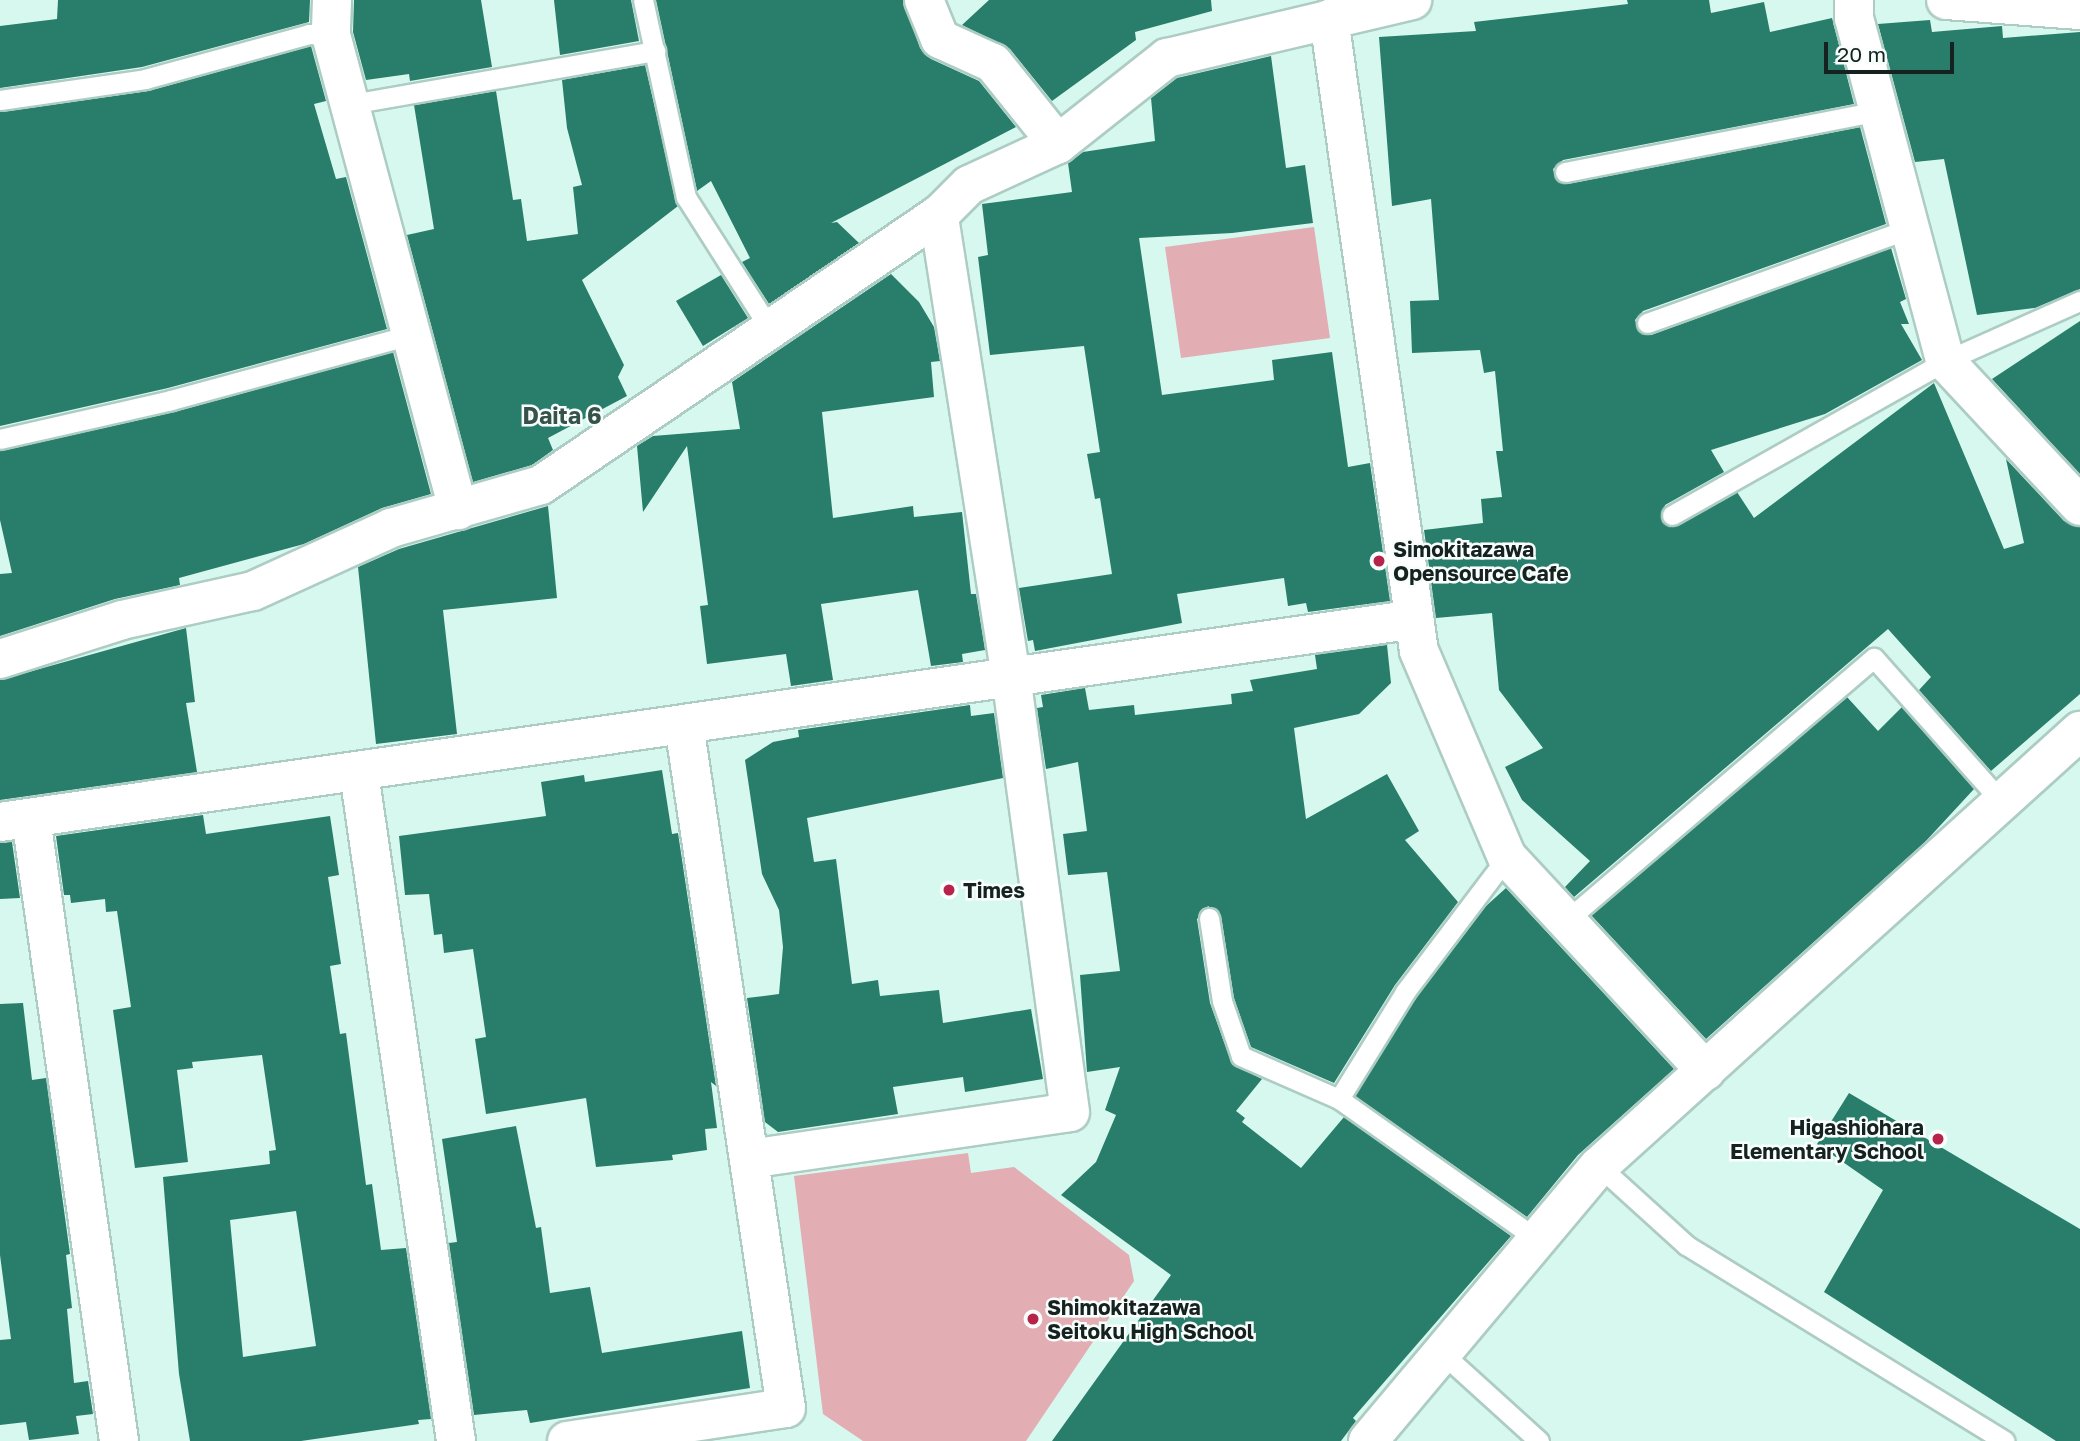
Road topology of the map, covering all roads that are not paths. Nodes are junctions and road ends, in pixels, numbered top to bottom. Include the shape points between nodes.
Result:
1 (643, 0) edge
2 (924, 0) edge
3 (1412, 0) edge
4 (1854, 0) edge
5 (1946, 0) edge
6 (2080, 10) edge
7 (332, 18) edge
8 (1329, 19) junction
9 (655, 51) junction
10 (0, 100) edge
11 (351, 104) junction
12 (1880, 111) junction
13 (1058, 144) junction
14 (1564, 172) dead end
15 (939, 215) junction
16 (1908, 229) junction
17 (2080, 301) edge
18 (1647, 323) dead end
19 (770, 329) junction
20 (410, 335) junction
21 (1945, 361) junction
22 (0, 439) edge
23 (2080, 506) edge
24 (458, 510) junction
25 (1672, 515) dead end
26 (1415, 619) junction
27 (0, 659) edge
28 (1011, 677) junction
29 (684, 725) junction
30 (2080, 731) edge
31 (359, 773) junction
32 (2001, 801) junction
33 (16, 820) edge
34 (1507, 857) junction
35 (1209, 918) dead end
36 (1568, 919) junction
37 (1706, 1071) junction
38 (1339, 1099) junction
39 (749, 1159) junction
40 (1599, 1166) junction
41 (1537, 1239) junction
42 (1442, 1353) junction
43 (118, 1441) edge
44 (456, 1441) edge
45 (567, 1441) edge
46 (1368, 1441) edge
47 (1539, 1441) edge
48 (2004, 1441) edge

1 - 9 lane
2 - 13 street via 940,38 993,63
3 - 8 street
4 - 12 street via 1854,18
5 - 6 street
7 - 10 lane via 309,34 145,79
7 - 11 street
8 - 13 street via 1167,58
8 - 26 street
9 - 11 lane
9 - 19 lane via 686,197
11 - 20 street
12 - 14 lane
12 - 16 street
13 - 15 street via 969,185
15 - 19 street
15 - 28 street
16 - 18 lane
16 - 21 street
17 - 21 lane
19 - 24 street via 541,485
20 - 22 lane via 171,400
20 - 24 street
21 - 23 street
21 - 25 lane
24 - 27 street via 391,528 253,591 122,620
26 - 28 street
26 - 34 street via 1419,651
28 - 29 street
28 - 39 street via 1070,1112
29 - 31 street
29 - 39 street
30 - 32 street
31 - 33 street
31 - 44 street
32 - 36 lane via 1874,657
32 - 37 street
33 - 43 street
34 - 36 street
34 - 38 lane via 1405,992
35 - 38 lane via 1222,1001 1241,1056
36 - 37 street
37 - 40 street
38 - 41 lane
39 - 45 street via 786,1408
40 - 41 street
40 - 48 lane via 1686,1245
41 - 42 street
42 - 46 street
42 - 47 lane

